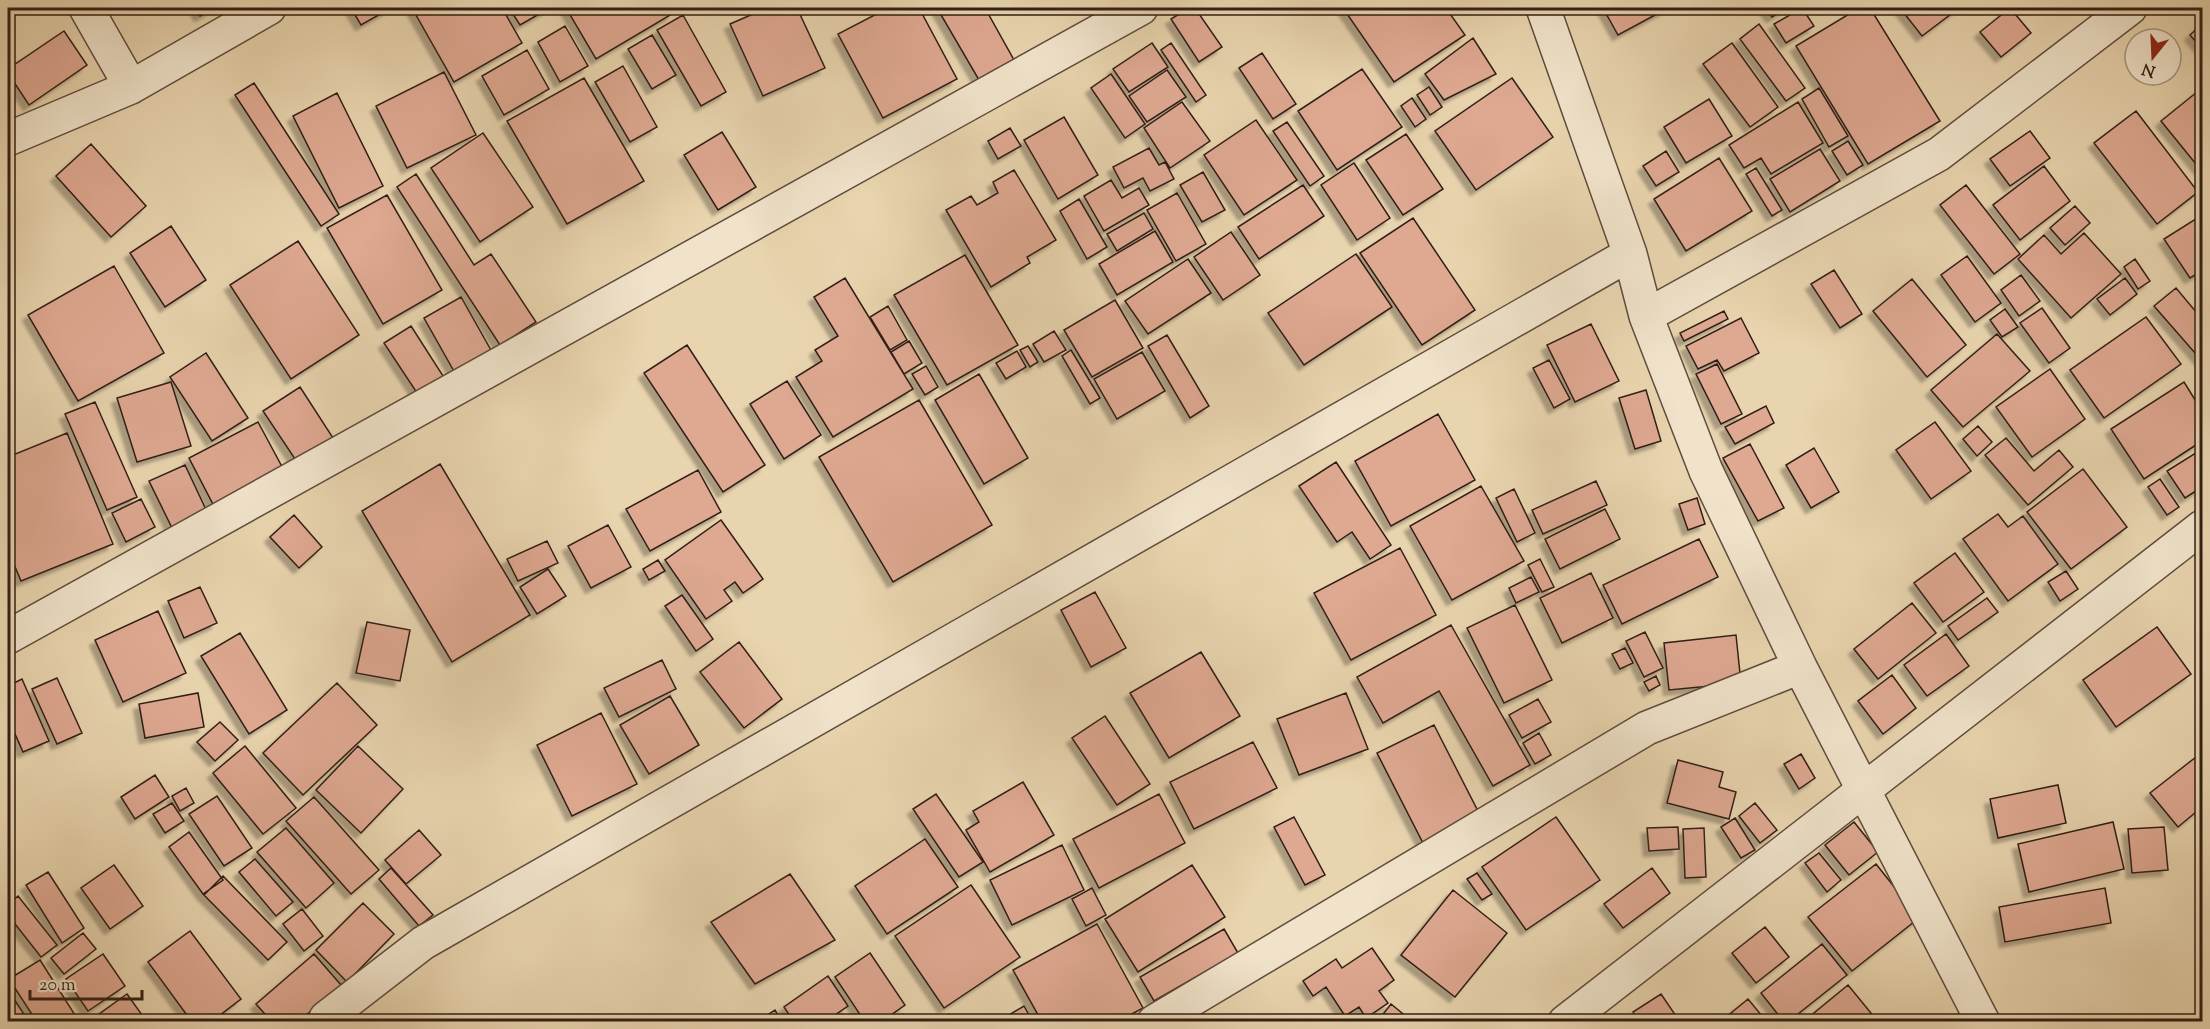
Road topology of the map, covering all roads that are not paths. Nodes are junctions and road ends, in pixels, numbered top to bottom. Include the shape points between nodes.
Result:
1 (86, 8) edge
2 (269, 8) edge
3 (1141, 8) edge
4 (1543, 8) edge
5 (2130, 8) edge
6 (131, 87) junction
7 (8, 139) edge
8 (1630, 254) junction
9 (1646, 316) junction
10 (2202, 527) edge
11 (8, 637) edge
12 (1800, 667) junction
13 (1864, 790) junction
14 (326, 1018) dead end
15 (1154, 1022) edge
16 (1565, 1022) edge
17 (1983, 1022) edge

1 - 6 street
2 - 6 street
3 - 11 street
4 - 8 street
5 - 9 street via 1939,154
6 - 7 street
8 - 9 street
8 - 14 street via 423,942
9 - 12 street via 1706,471
10 - 13 street
12 - 13 street
12 - 15 street via 1647,728
13 - 16 street
13 - 17 street

